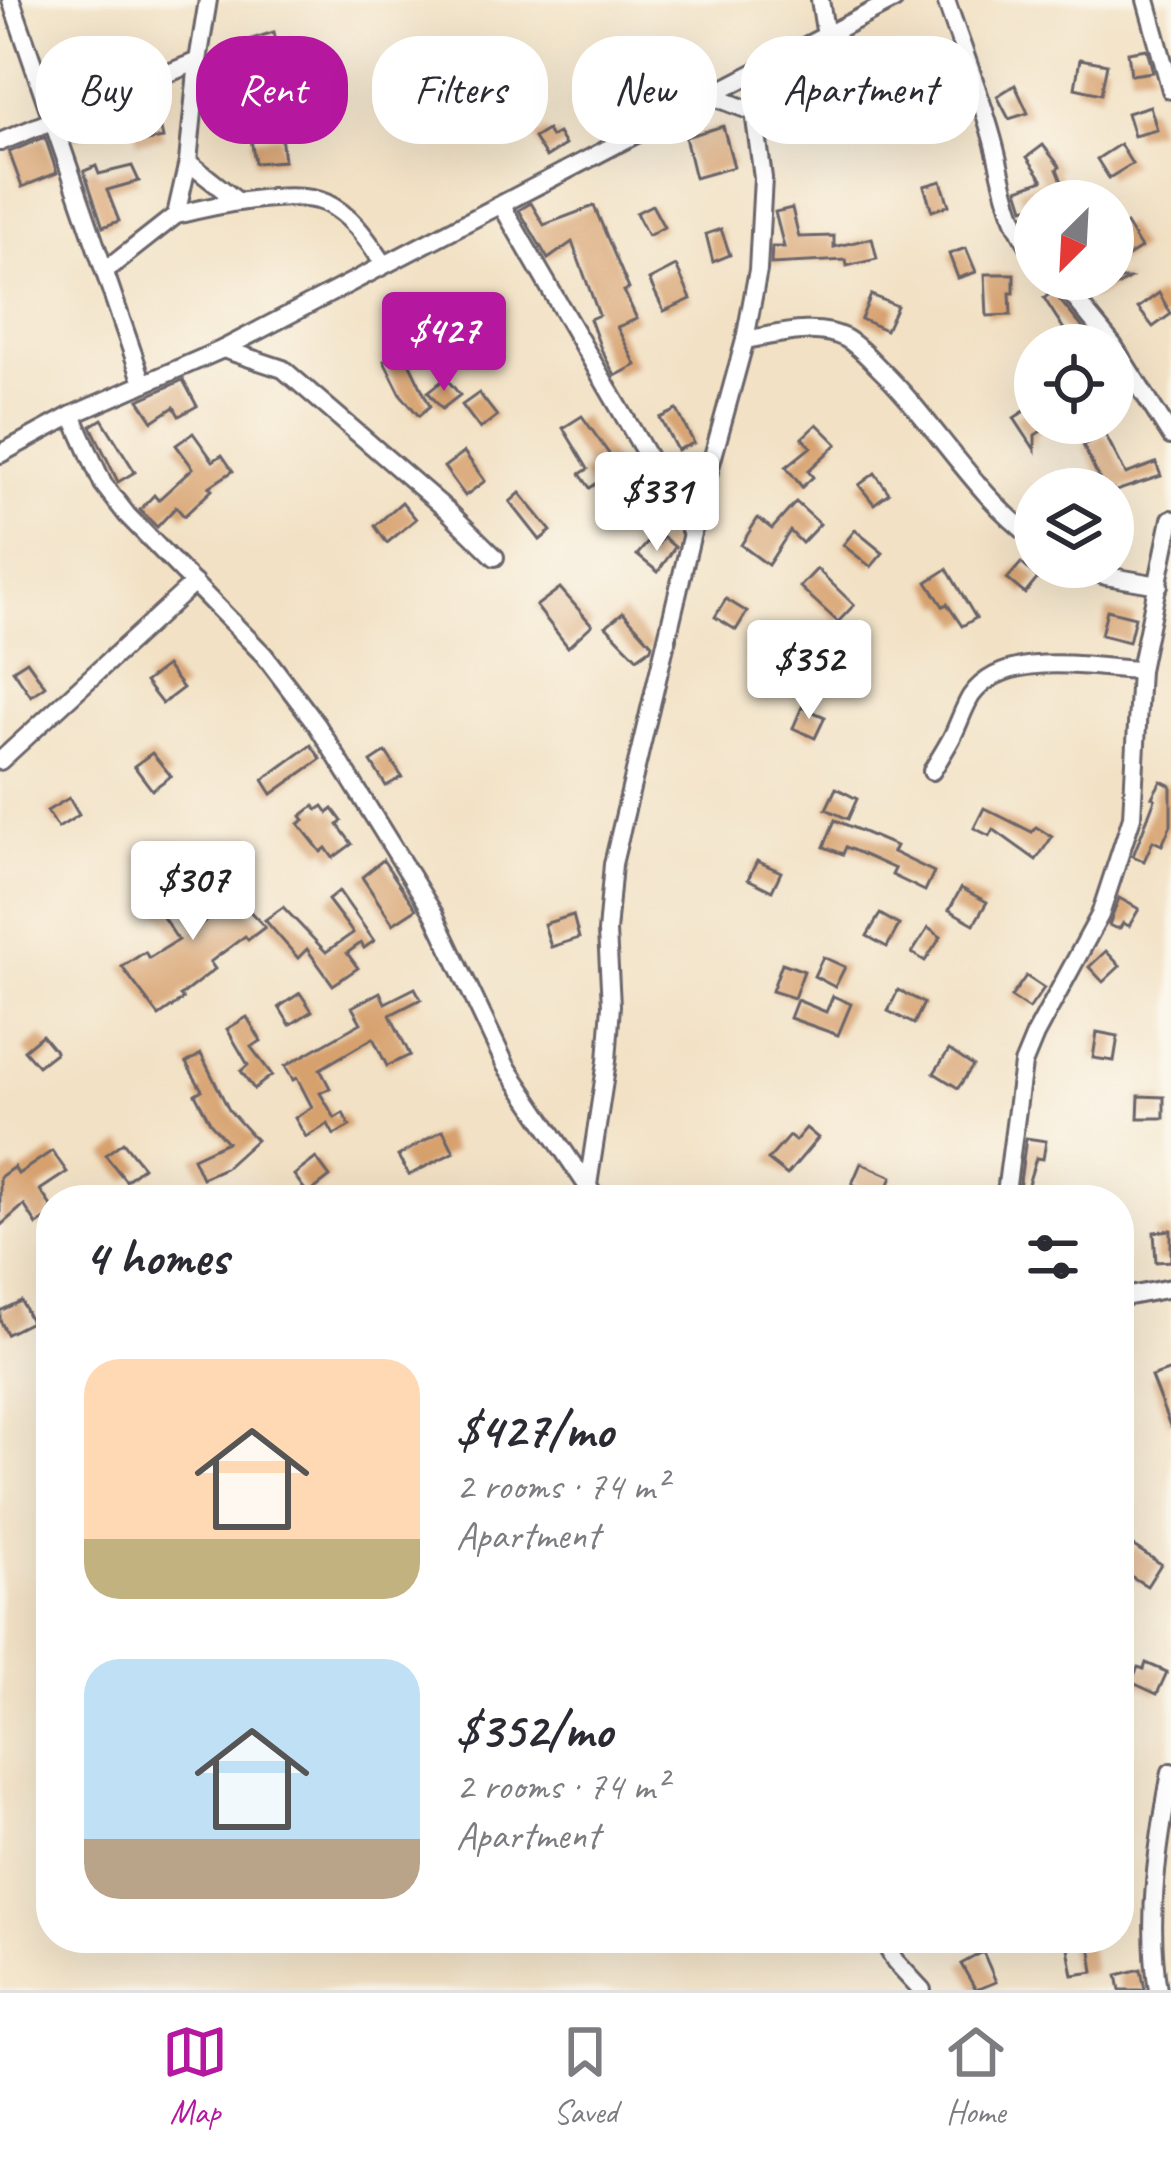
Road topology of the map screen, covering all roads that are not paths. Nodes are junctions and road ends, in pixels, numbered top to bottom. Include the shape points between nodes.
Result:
1 (11, 0) edge
2 (208, 0) edge
3 (820, 0) edge
4 (894, 0) edge
5 (946, 0) edge
6 (1146, 0) edge
7 (202, 36) edge
8 (826, 36) joint
9 (36, 74) edge
10 (196, 81) edge
11 (1171, 90) edge
12 (36, 127) edge
13 (0, 142) edge
14 (60, 144) edge
15 (620, 144) edge
16 (759, 144) edge
17 (188, 162) junction
18 (236, 200) junction
19 (502, 206) junction
20 (176, 214) junction
21 (1014, 219) edge
22 (385, 264) junction
23 (106, 270) junction
24 (1076, 300) edge
25 (746, 340) junction
26 (223, 349) junction
27 (143, 383) junction
28 (72, 415) junction
29 (1171, 436) edge
30 (0, 454) edge
31 (1171, 519) edge
32 (1014, 520) edge
33 (692, 533) junction
34 (495, 557) dead end
35 (1134, 581) edge
36 (194, 584) junction
37 (1159, 586) junction
38 (1140, 670) junction
39 (0, 761) edge
40 (932, 771) dead end
41 (587, 1185) edge
42 (593, 1185) edge
43 (1007, 1185) edge
44 (1171, 1288) edge
45 (1134, 1295) edge
46 (1171, 1772) edge
47 (890, 1953) edge
48 (922, 1990) edge
49 (1158, 1990) edge

1 - 9 street
2 - 7 street
3 - 8 street
4 - 8 street
5 - 21 street
6 - 11 street
10 - 17 street
12 - 13 street
14 - 23 street
15 - 19 street
16 - 25 street via 763,203
17 - 18 street
17 - 20 street
18 - 20 street
18 - 22 street via 325,202
19 - 22 street
19 - 33 street
20 - 23 street
22 - 26 street
23 - 27 street
24 - 29 street
25 - 32 street via 808,330 844,338 903,392
25 - 33 street
26 - 27 street
26 - 34 street via 283,369
27 - 28 street
28 - 30 street
28 - 36 street via 103,484
31 - 37 street
33 - 42 street via 614,864 609,1042
35 - 37 street
36 - 39 street
36 - 41 street via 317,724 434,914 506,1066
37 - 38 street
38 - 40 street via 1013,666 972,695
38 - 43 street via 1132,817 1100,915 1023,1064
44 - 45 street
46 - 49 street via 1155,1869
47 - 48 street

